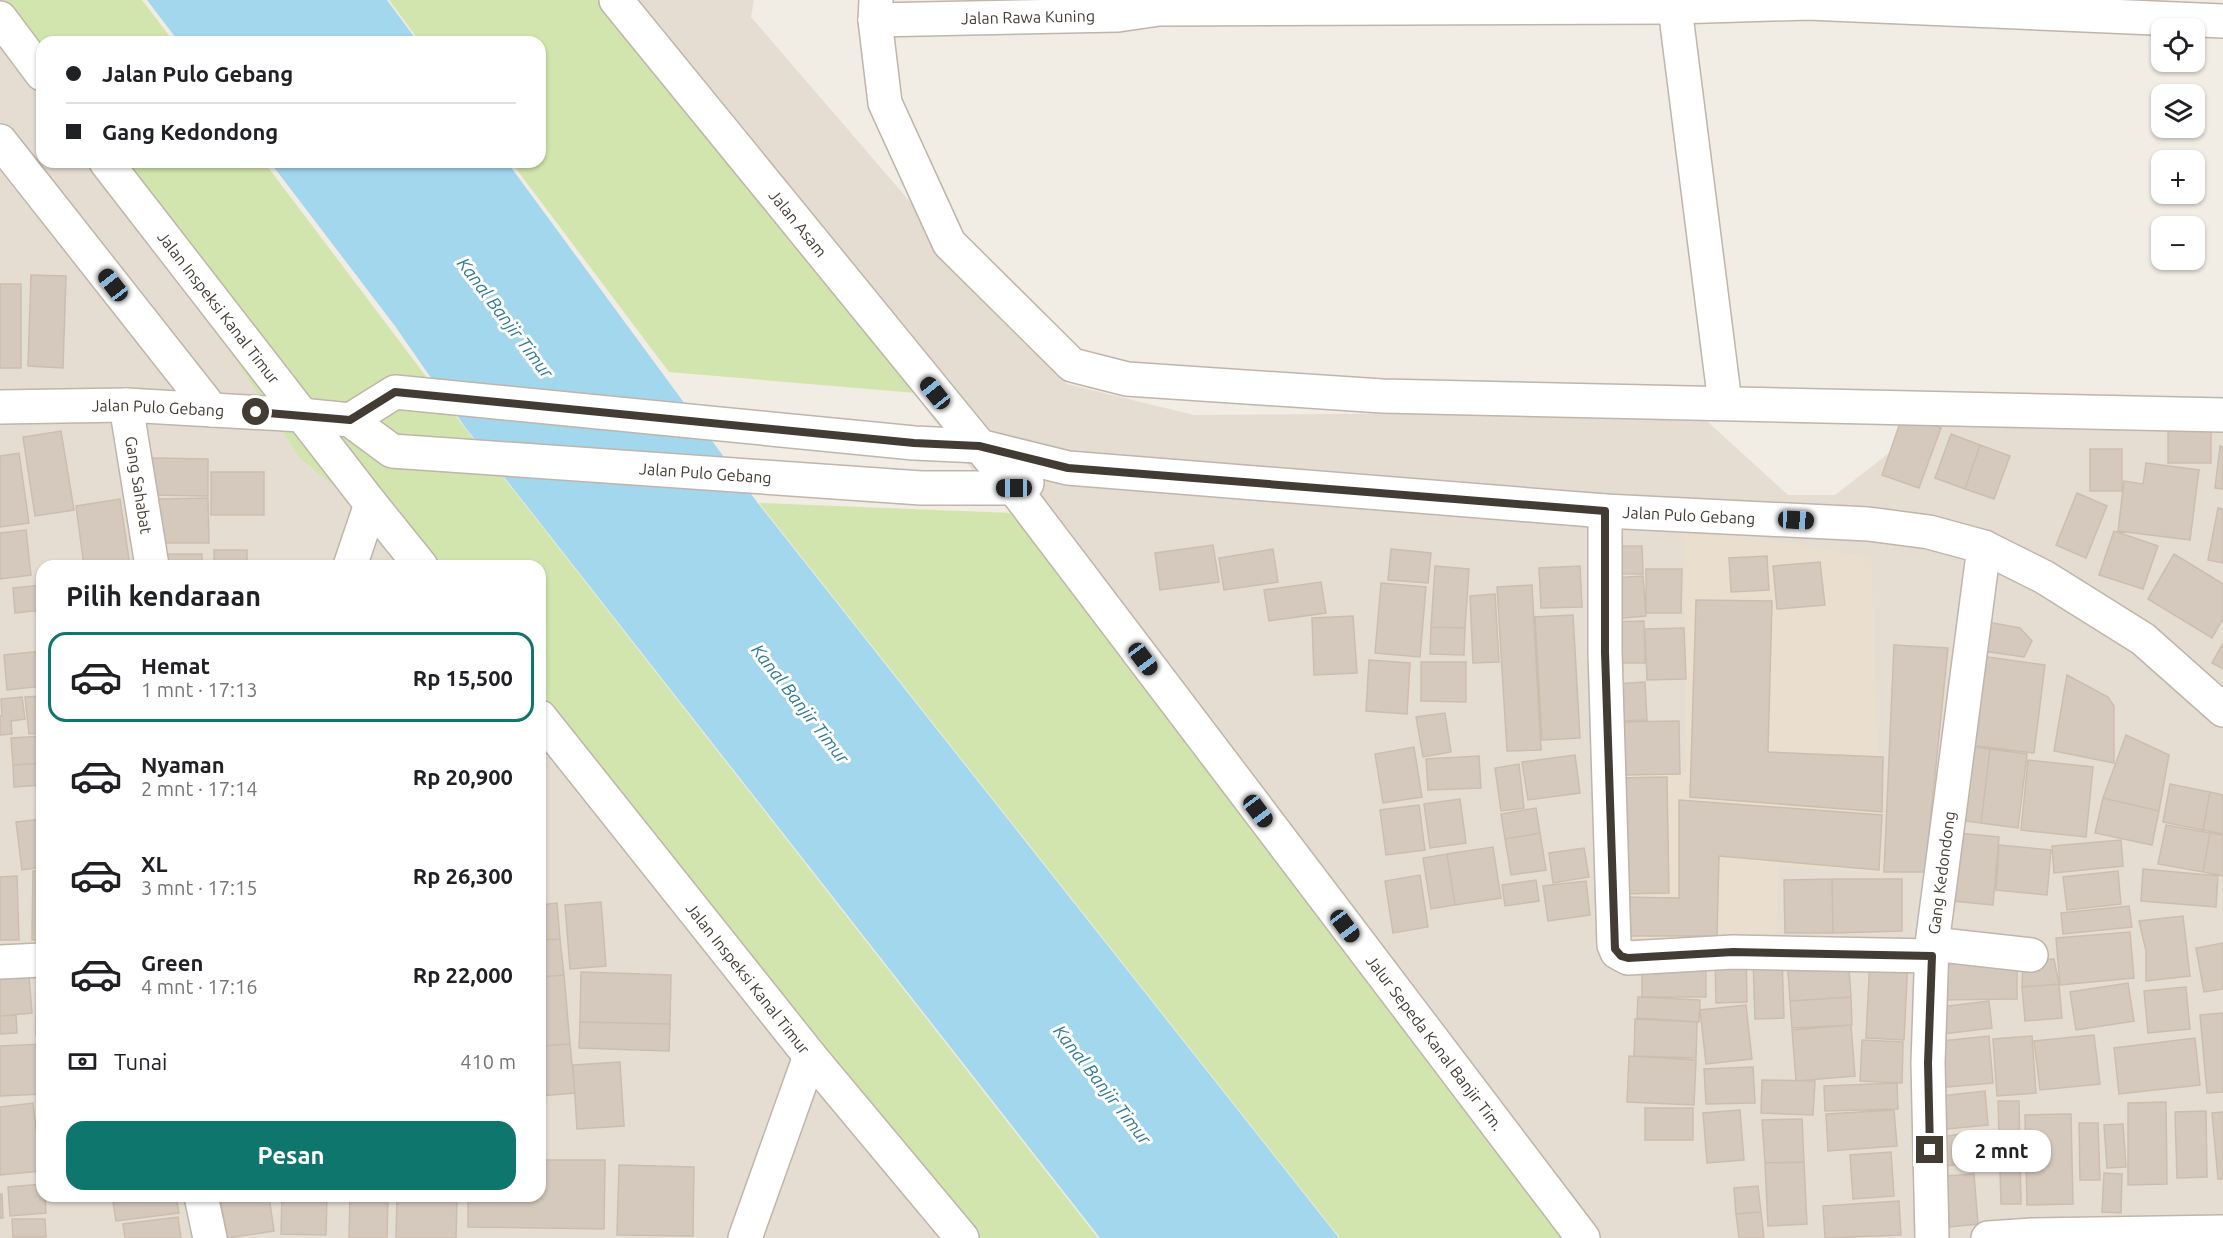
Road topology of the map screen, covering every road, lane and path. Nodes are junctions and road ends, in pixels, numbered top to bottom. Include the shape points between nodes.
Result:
1 (616, 0) edge
2 (1674, 4) edge
3 (876, 10) edge
4 (0, 18) edge
5 (2223, 21) edge
6 (36, 66) edge
7 (0, 141) edge
8 (111, 168) edge
9 (1725, 403) junction
10 (126, 405) junction
11 (0, 406) edge
12 (212, 410) junction
13 (301, 415) junction
14 (2223, 416) edge
15 (350, 420) junction
16 (979, 446) junction
17 (1068, 468) junction
18 (1014, 488) junction
19 (370, 504) junction
20 (1605, 511) junction
21 (1984, 547) junction
22 (151, 560) edge
23 (352, 560) edge
24 (416, 560) edge
25 (2223, 710) edge
26 (546, 725) edge
27 (1932, 950) junction
28 (2031, 955) dead end
29 (36, 960) edge
30 (0, 962) edge
31 (810, 1056) junction
32 (202, 1202) edge
33 (2223, 1232) edge
34 (210, 1238) edge
35 (746, 1238) edge
36 (962, 1238) edge
37 (1583, 1238) edge
38 (1932, 1238) edge
39 (1988, 1238) edge

1 - 16 street, Jalan Asam
2 - 3 street, Jalan Rawa Kuning via 1159,9 1118,15
2 - 5 street, Jalan Rawa Kuning via 1808,3
2 - 9 street
3 - 9 street via 885,103 949,243 1072,365 1127,379 1382,396
4 - 6 street
7 - 12 street
8 - 13 street, Jalan Inspeksi Kanal Timur
9 - 14 street
10 - 11 street, Jalan Pulo Gebang
10 - 12 street, Jalan Pulo Gebang
10 - 22 street, Gang Sahabat
12 - 13 street, Jalan Pulo Gebang
13 - 15 street, Jalan Pulo Gebang
13 - 19 street, Jalan Inspeksi Kanal Timur
15 - 16 street, Jalan Pulo Gebang via 395,392
15 - 18 street, Jalan Pulo Gebang via 392,451 921,489
16 - 17 street, Jalan Pulo Gebang
16 - 18 street, Jalur Sepeda Kanal Banjir Tim.
17 - 18 street, Jalan Pulo Gebang
17 - 20 street, Jalan Pulo Gebang
18 - 37 street, Jalur Sepeda Kanal Banjir Tim.
19 - 23 street
19 - 24 street, Jalan Inspeksi Kanal Timur
20 - 21 street, Jalan Pulo Gebang via 1868,524 1929,532
20 - 27 street via 1605,652 1617,952 1628,958 1733,952
21 - 25 street, Jalan Pulo Gebang via 2044,577 2143,639
21 - 27 street, Gang Kedondong
26 - 31 street, Jalan Inspeksi Kanal Timur
27 - 28 street
27 - 38 street, Gang Kedondong via 1928,1063
29 - 30 street
31 - 35 street
31 - 36 street, Jalan Inspeksi Kanal Timur
32 - 34 street
33 - 39 street

